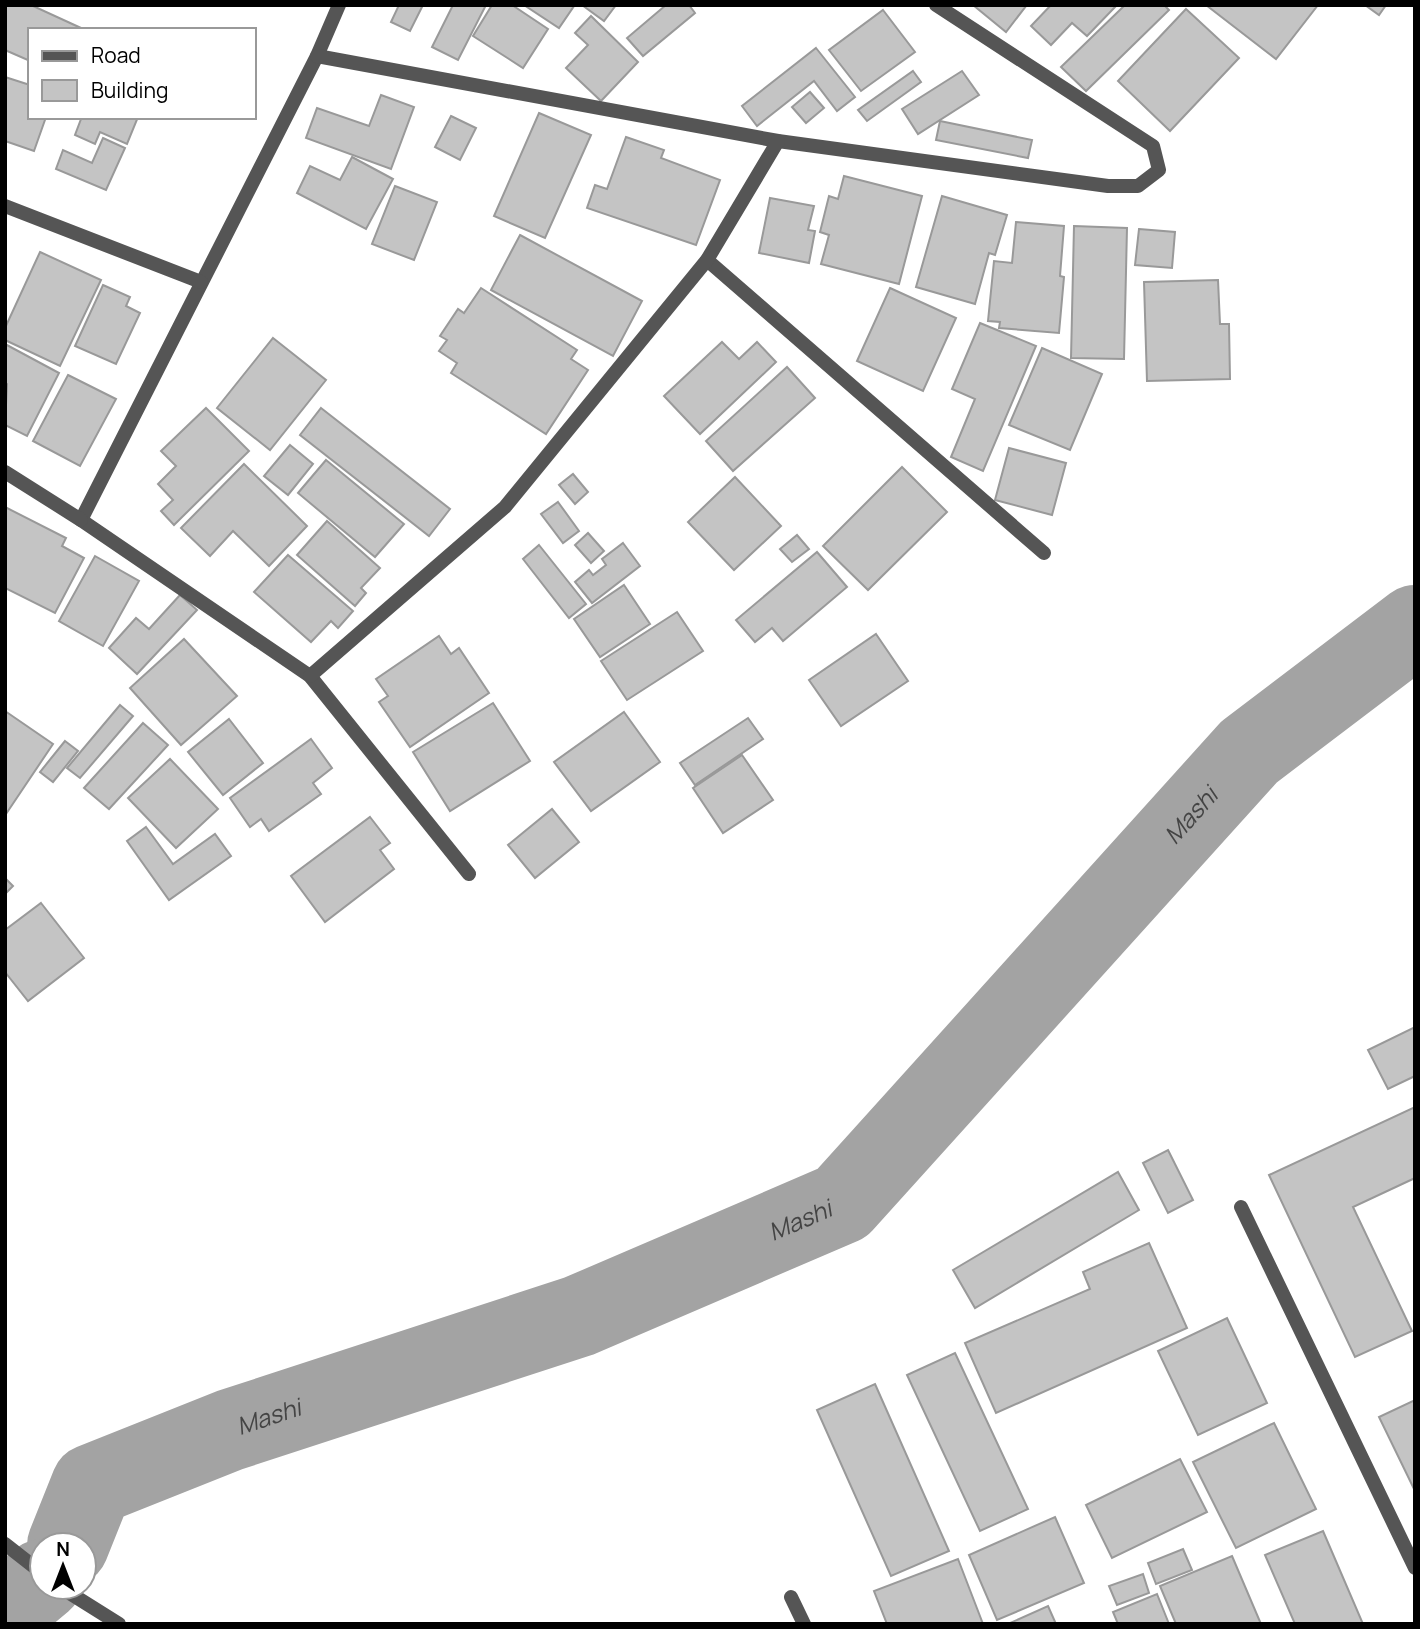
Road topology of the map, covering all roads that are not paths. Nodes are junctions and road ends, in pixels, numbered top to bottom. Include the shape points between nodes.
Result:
1 (339, 5) edge
2 (936, 5) edge
3 (317, 56) junction
4 (778, 141) junction
5 (5, 206) edge
6 (707, 260) junction
7 (201, 282) junction
8 (5, 472) edge
9 (81, 520) junction
10 (1044, 553) dead end
11 (310, 676) junction
12 (470, 874) dead end
13 (1241, 1207) dead end
14 (5, 1544) edge
15 (28, 1562) edge
16 (1415, 1568) edge
17 (791, 1597) dead end
18 (82, 1601) edge
19 (120, 1624) edge
20 (804, 1624) edge

1 - 3 street
2 - 4 street via 1153,146 1159,170 1138,186 1108,186
3 - 4 street
3 - 7 street
4 - 6 street
5 - 7 street
6 - 10 street
6 - 11 street via 505,507
7 - 9 street
8 - 9 street
9 - 11 street
11 - 12 street
13 - 16 street
14 - 15 street
17 - 20 street
18 - 19 street

